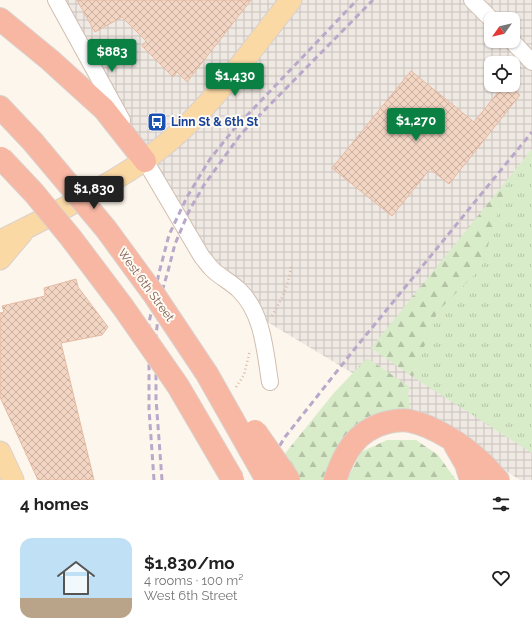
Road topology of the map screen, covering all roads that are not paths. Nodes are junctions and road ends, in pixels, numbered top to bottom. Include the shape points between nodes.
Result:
1 (56, 0) edge
2 (291, 0) edge
3 (472, 0) edge
4 (484, 12) edge
5 (0, 20) edge
6 (519, 48) edge
7 (532, 62) edge
8 (0, 107) edge
9 (1, 158) edge
10 (144, 161) junction
11 (26, 229) junction
12 (0, 241) edge
13 (0, 259) edge
14 (207, 374) junction
15 (270, 382) dead end
16 (452, 440) junction
17 (0, 452) edge
18 (12, 480) edge
19 (233, 480) edge
20 (267, 480) edge
21 (289, 480) edge
22 (335, 480) edge
23 (471, 480) edge
24 (498, 480) edge

1 - 10 street
2 - 10 main road via 204,108
3 - 4 street
5 - 10 highway via 50,60 104,109
6 - 7 street
8 - 14 highway, West 6th Street, bridge via 106,229
9 - 19 highway, bridge via 72,238 123,307 178,386
10 - 11 main road
10 - 15 street via 202,256 212,268 239,290 255,314 262,333
11 - 12 main road
11 - 13 main road
14 - 20 highway, West 6th Street, bridge
14 - 21 highway, bridge via 231,398
16 - 22 highway via 408,420 379,425 365,432 351,446 341,461
16 - 23 highway via 466,464
16 - 24 highway via 482,462
17 - 18 main road

